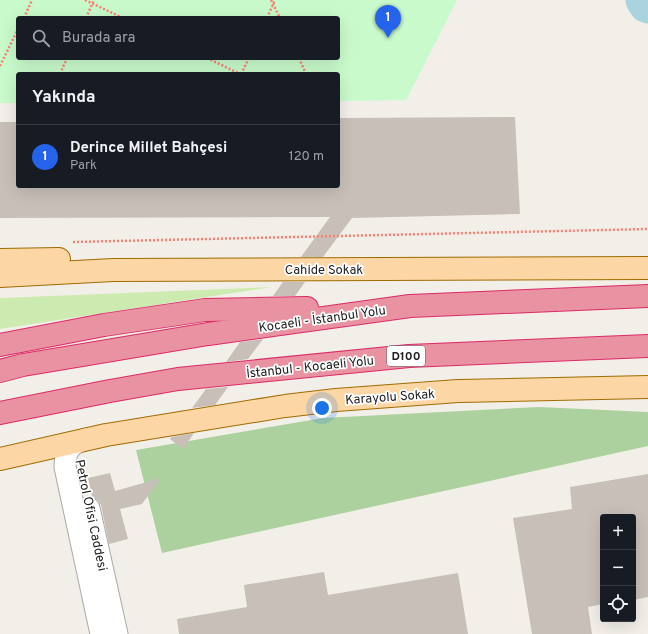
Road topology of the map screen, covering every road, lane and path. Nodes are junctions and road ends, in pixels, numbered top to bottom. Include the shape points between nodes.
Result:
1 (32, 0) edge
2 (85, 0) edge
3 (94, 0) edge
4 (271, 0) edge
5 (275, 0) edge
6 (93, 4) junction
7 (273, 4) junction
8 (25, 16) edge
9 (87, 16) edge
10 (119, 16) edge
11 (268, 16) edge
12 (279, 16) edge
13 (16, 33) edge
14 (66, 60) edge
15 (211, 60) edge
16 (248, 60) edge
17 (300, 60) edge
18 (0, 66) edge
19 (61, 72) edge
20 (237, 72) edge
21 (242, 72) edge
22 (305, 72) edge
23 (648, 229) edge
24 (71, 242) dead end
25 (648, 258) edge
26 (0, 260) edge
27 (648, 268) edge
28 (0, 276) edge
29 (644, 296) edge
30 (410, 306) junction
31 (0, 345) edge
32 (642, 346) edge
33 (0, 371) edge
34 (648, 387) edge
35 (0, 413) edge
36 (86, 439) junction
37 (8, 457) edge
38 (65, 466) junction
39 (101, 634) edge
40 (116, 634) edge

1 - 8 path
2 - 6 path
3 - 6 path
4 - 7 path
5 - 7 path
6 - 9 path
6 - 10 path
7 - 11 path
7 - 12 path
13 - 18 path
14 - 19 path
15 - 20 path
16 - 21 path
17 - 22 path
23 - 24 path
25 - 26 main road, Cahide Sokak
27 - 28 main road, Cahide Sokak via 121,270
29 - 30 highway, Kocaeli - İstanbul Yolu
30 - 31 highway via 205,310 104,325
30 - 33 highway, Kocaeli - İstanbul Yolu via 208,334
32 - 35 highway, İstanbul - Kocaeli Yolu / D100 via 409,356 178,379
34 - 36 main road, Karayolu Sokak via 458,391 336,400
36 - 37 main road, Karayolu Sokak
36 - 38 street, Petrol Ofisi Caddesi via 71,447 65,459
36 - 40 street, Petrol Ofisi Caddesi via 80,449 79,463
37 - 38 street via 48,456
38 - 39 street, Petrol Ofisi Caddesi

